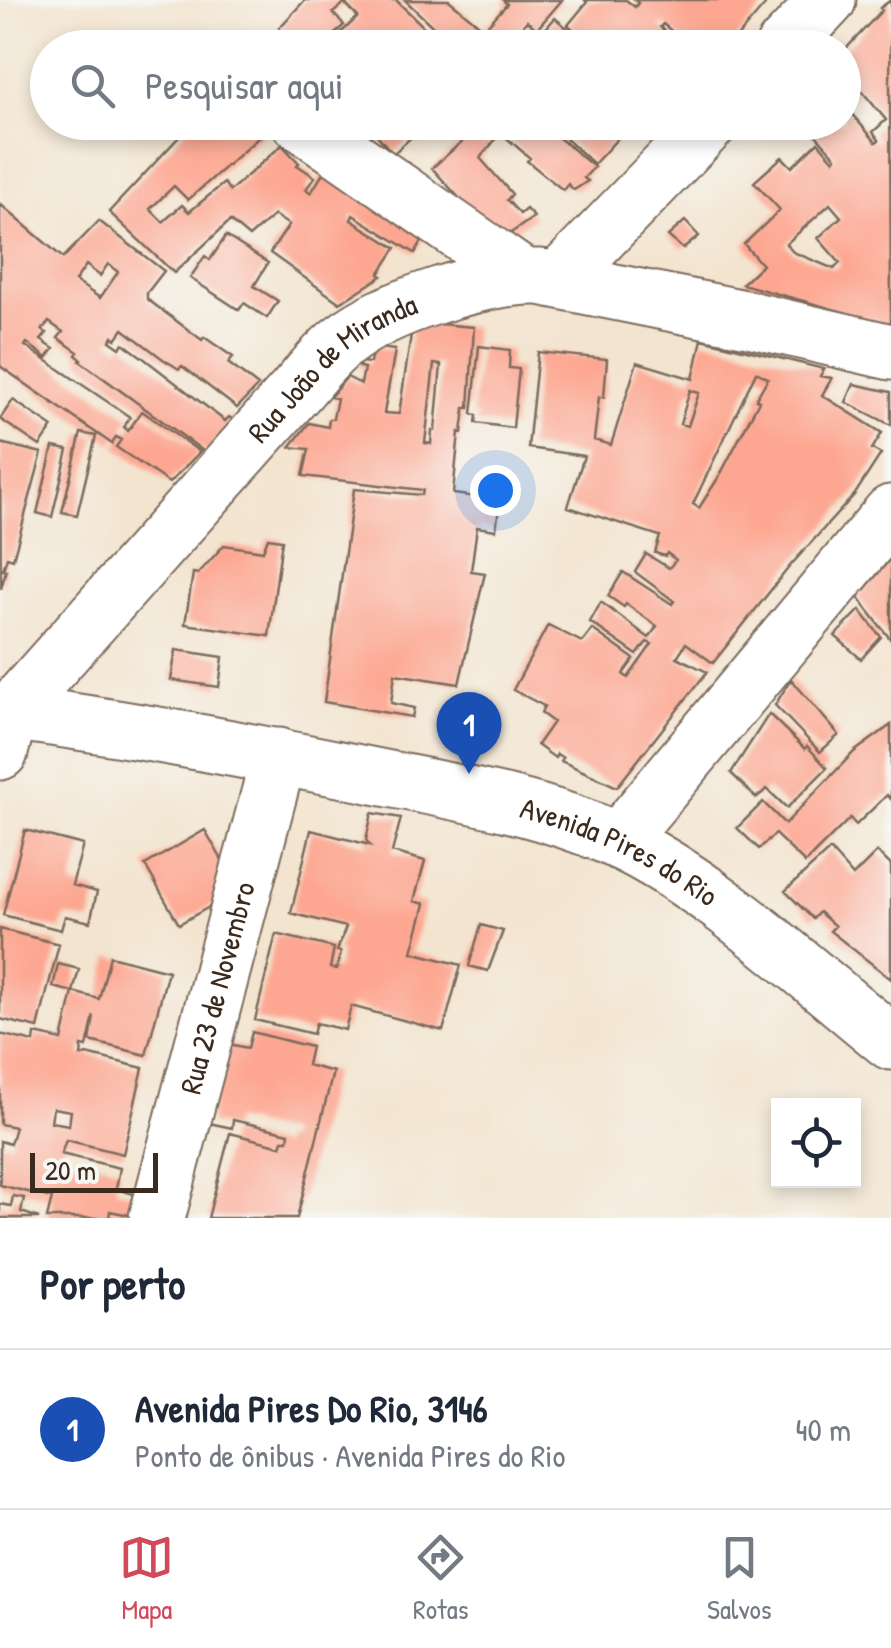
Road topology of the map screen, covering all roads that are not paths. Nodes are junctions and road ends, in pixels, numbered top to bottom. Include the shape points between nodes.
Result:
1 (828, 0) edge
2 (800, 30) edge
3 (328, 140) edge
4 (691, 140) edge
5 (541, 278) junction
6 (891, 352) edge
7 (891, 513) edge
8 (3, 725) edge
9 (279, 756) junction
10 (618, 841) junction
11 (891, 1042) edge
12 (157, 1218) edge

1 - 2 street
3 - 5 street
4 - 5 street
5 - 6 street
5 - 8 street, Rua João de Miranda via 422,300 341,342
7 - 10 street
8 - 9 street, Avenida Pires do Rio
9 - 10 street, Avenida Pires do Rio via 497,802
9 - 12 street, Rua 23 de Novembro
10 - 11 street, Avenida Pires do Rio via 744,924

